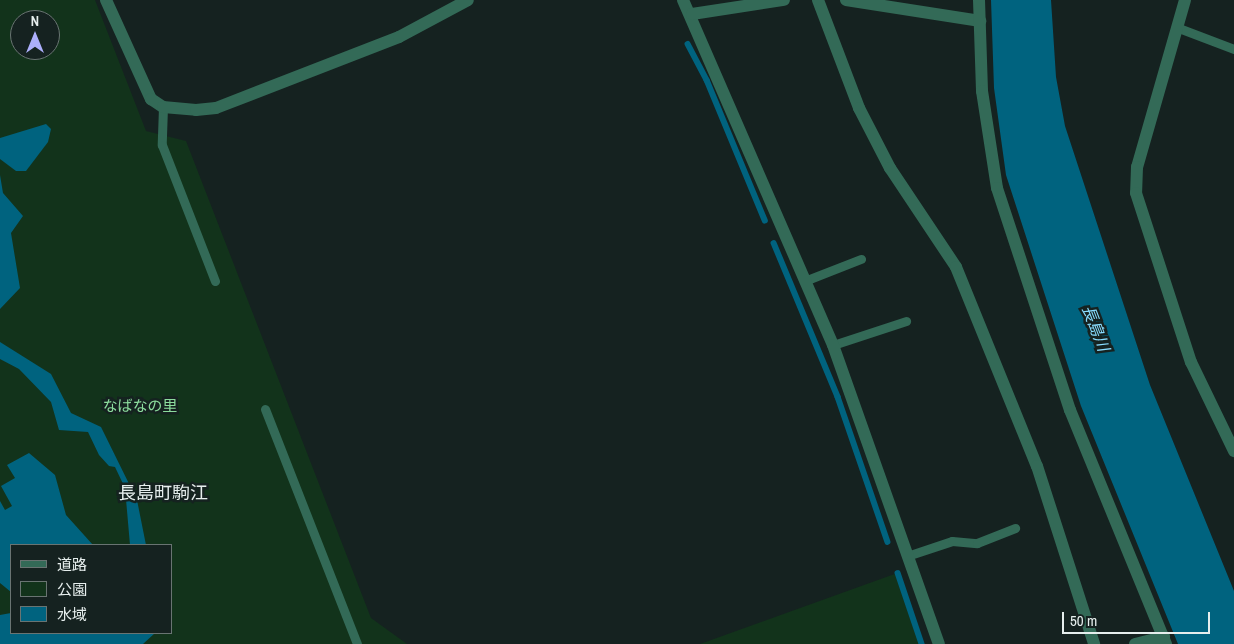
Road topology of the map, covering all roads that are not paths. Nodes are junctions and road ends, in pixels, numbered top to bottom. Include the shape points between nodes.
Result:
1 (106, 0) edge
2 (468, 0) edge
3 (683, 0) edge
4 (784, 0) edge
5 (818, 0) edge
6 (846, 0) edge
7 (979, 0) edge
8 (1185, 0) edge
9 (692, 14) junction
10 (980, 21) junction
11 (1176, 27) junction
12 (1234, 48) edge
13 (163, 107) junction
14 (860, 258) dead end
15 (807, 280) junction
16 (215, 281) dead end
17 (906, 321) dead end
18 (833, 345) junction
19 (265, 409) dead end
20 (1234, 451) edge
21 (1015, 528) dead end
22 (910, 554) junction
23 (1165, 640) edge
24 (357, 644) edge
25 (939, 644) edge
26 (1094, 644) edge
27 (1135, 644) edge

1 - 13 street via 140,82
2 - 13 street via 399,37 216,108
3 - 9 street
4 - 9 street
5 - 26 street via 859,108 890,168 956,267 1037,466
6 - 10 street
7 - 10 street
8 - 11 street
9 - 15 street
10 - 23 street via 987,142 997,188 1070,410
11 - 12 lane
11 - 20 street via 1137,168 1136,193 1191,362
13 - 16 lane via 162,145
14 - 15 lane
15 - 18 street
17 - 18 lane
18 - 22 street
19 - 24 lane
21 - 22 lane via 977,543 952,542
22 - 25 street
23 - 27 street

